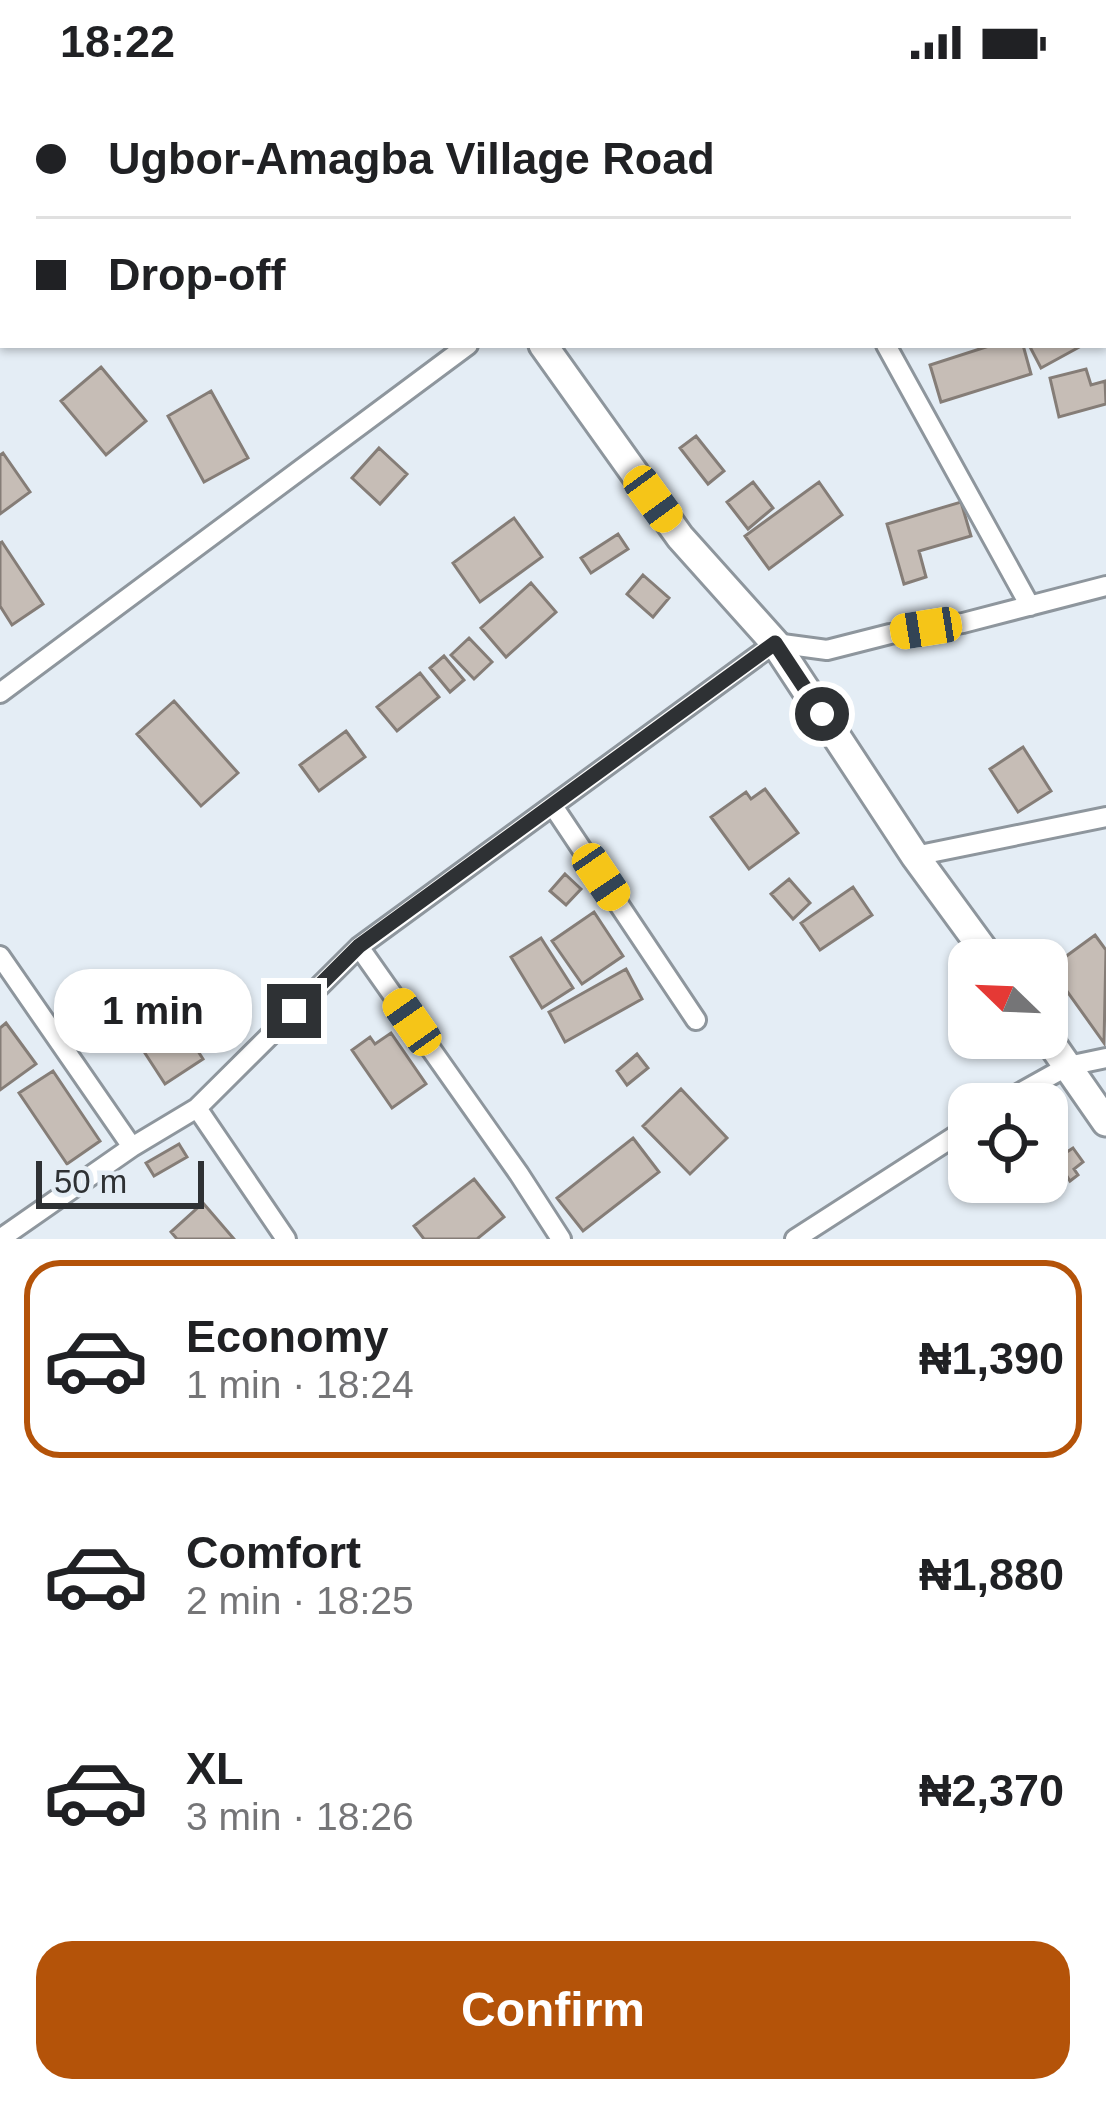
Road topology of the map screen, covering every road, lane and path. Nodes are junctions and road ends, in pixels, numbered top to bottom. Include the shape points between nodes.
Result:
1 (465, 348) edge
2 (545, 348) edge
3 (888, 348) edge
4 (1106, 586) edge
5 (1030, 606) junction
6 (775, 643) junction
7 (0, 693) edge
8 (553, 806) junction
9 (1106, 817) edge
10 (915, 856) junction
11 (976, 939) edge
12 (359, 946) junction
13 (0, 956) edge
14 (697, 1020) dead end
15 (1106, 1058) edge
16 (1063, 1059) edge
17 (1068, 1066) junction
18 (1038, 1083) edge
19 (197, 1108) junction
20 (1106, 1122) edge
21 (948, 1141) edge
22 (132, 1147) junction
23 (0, 1239) edge
24 (286, 1239) edge
25 (561, 1239) edge
26 (796, 1239) edge

1 - 7 street
2 - 6 street via 680,537
3 - 5 street
4 - 5 street
5 - 6 street via 827,650
6 - 8 street
6 - 10 street
8 - 12 street
8 - 14 street
9 - 10 street
10 - 11 street
12 - 19 street
12 - 25 street
13 - 22 street
15 - 17 street
16 - 17 street
17 - 18 street
17 - 20 street
19 - 22 street
19 - 24 street
21 - 26 street
22 - 23 street

